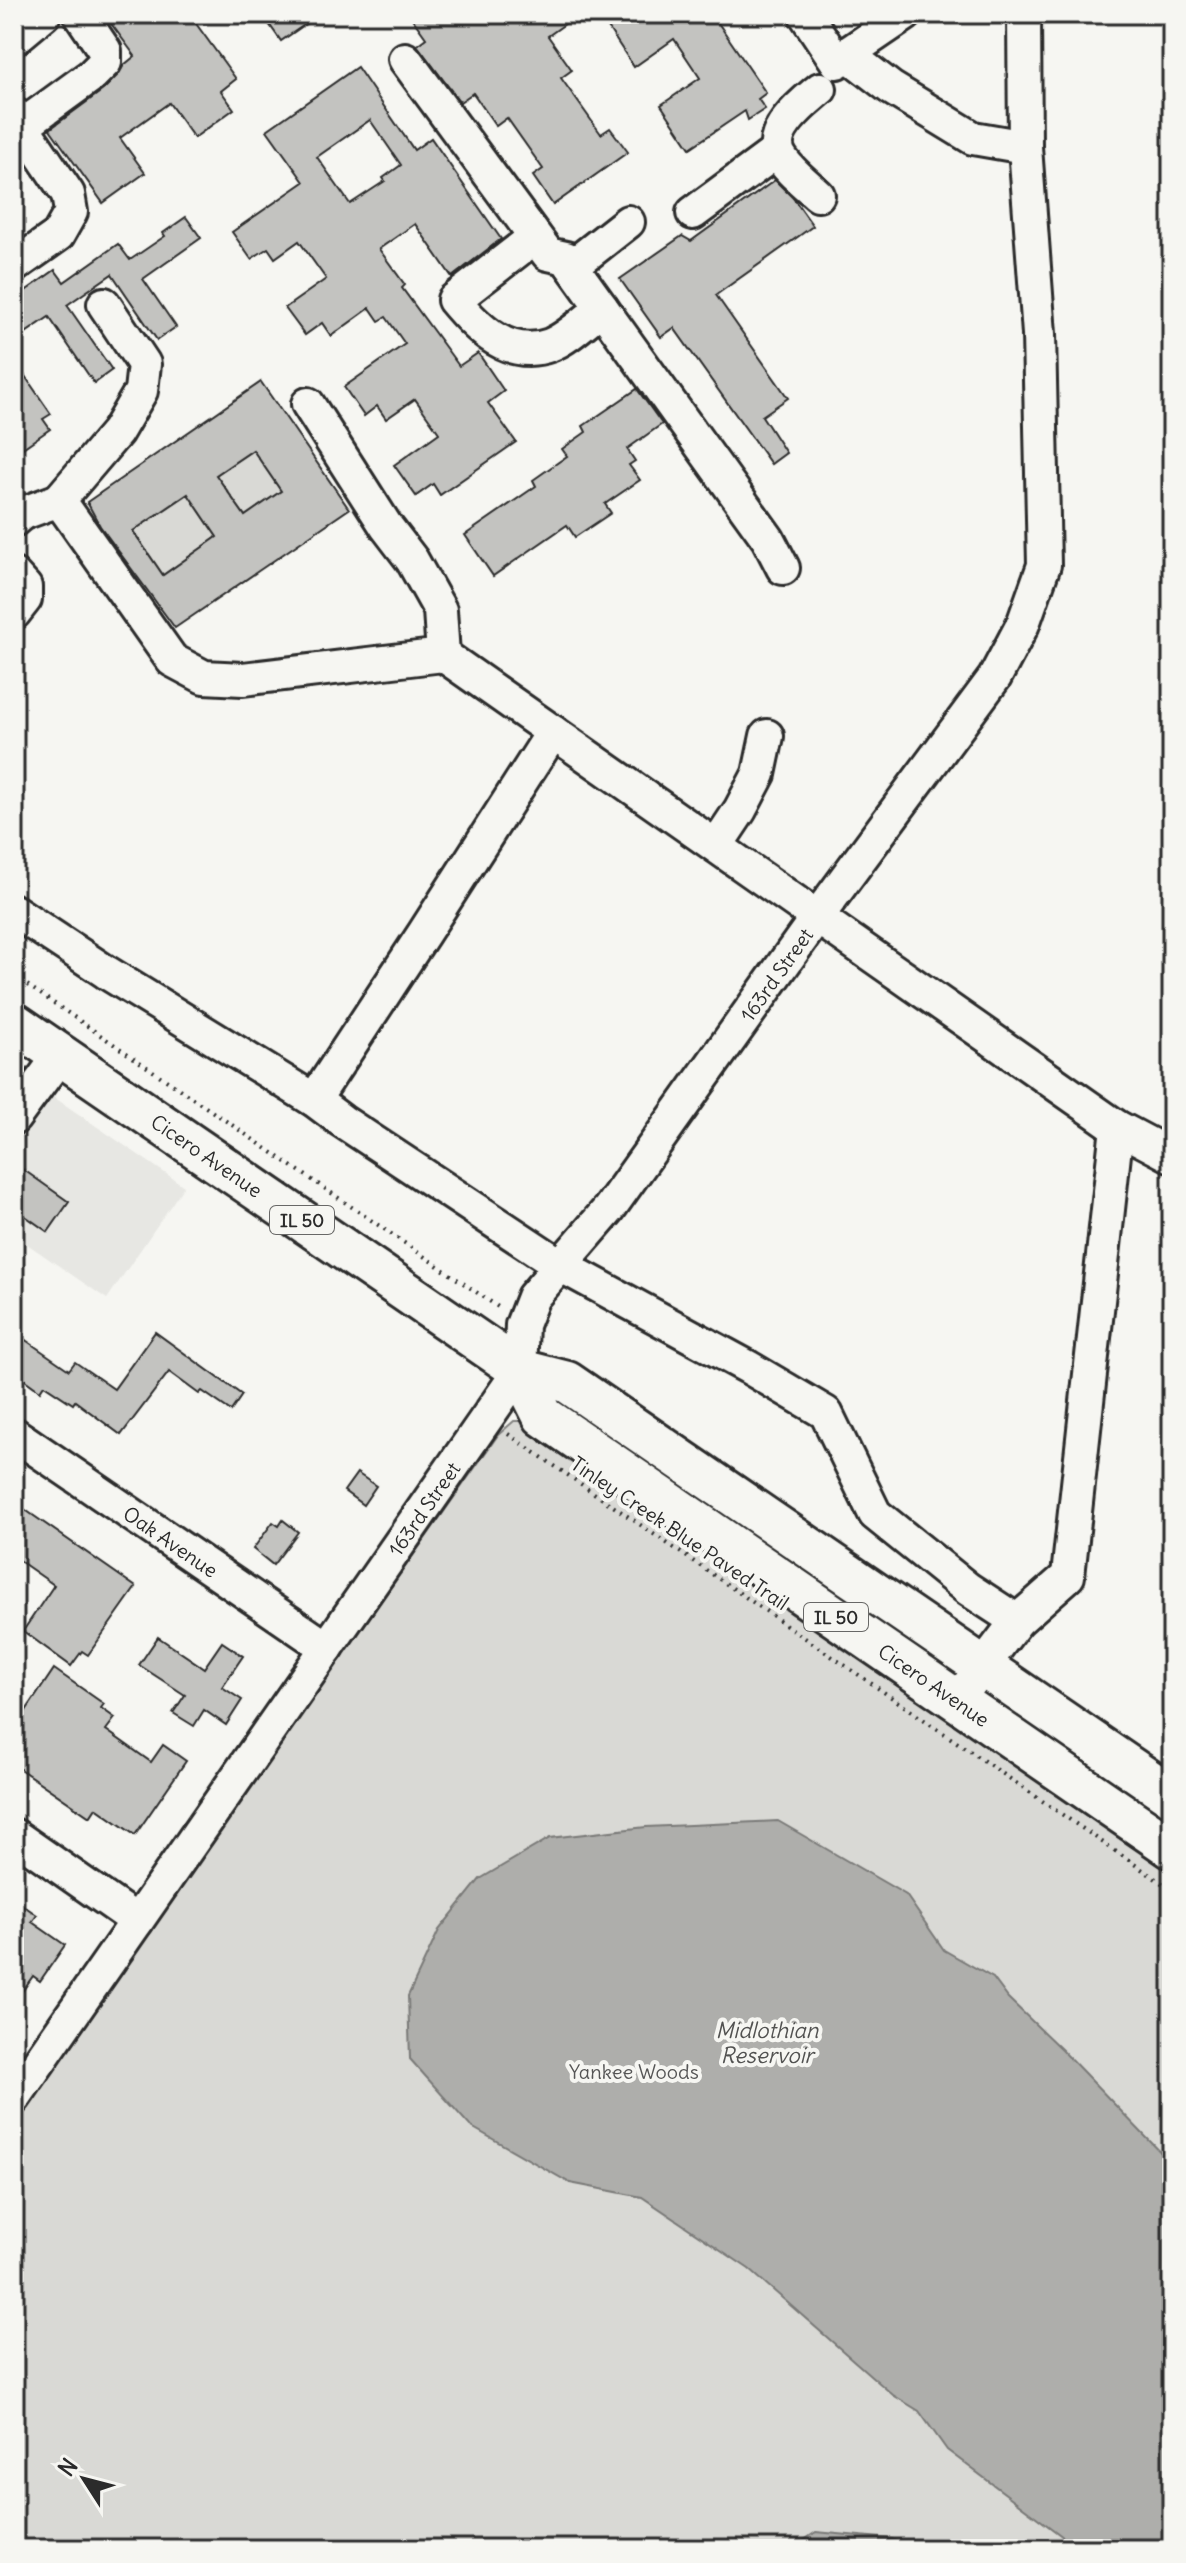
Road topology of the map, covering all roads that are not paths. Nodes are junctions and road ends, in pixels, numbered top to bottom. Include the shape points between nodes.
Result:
1 (44, 14) edge
2 (80, 14) edge
3 (805, 14) edge
4 (906, 14) edge
5 (1024, 14) edge
6 (14, 39) edge
7 (405, 59) dead end
8 (16, 117) edge
9 (1025, 147) junction
10 (777, 151) junction
11 (818, 195) dead end
12 (693, 213) dead end
13 (628, 222) dead end
14 (535, 237) junction
15 (14, 266) edge
16 (572, 266) junction
17 (104, 304) dead end
18 (602, 308) junction
19 (308, 404) dead end
20 (59, 500) junction
21 (14, 520) edge
22 (783, 568) dead end
23 (14, 575) edge
24 (14, 613) edge
25 (443, 655) junction
26 (553, 732) junction
27 (767, 736) dead end
28 (716, 846) junction
29 (14, 911) edge
30 (817, 917) junction
31 (14, 1023) edge
32 (61, 1054) junction
33 (314, 1100) junction
34 (17, 1111) edge
35 (1117, 1127) junction
36 (1172, 1156) edge
37 (560, 1265) junction
38 (520, 1370) junction
39 (14, 1434) edge
40 (1017, 1621) junction
41 (327, 1648) junction
42 (982, 1666) junction
43 (958, 1699) junction
44 (1172, 1796) edge
45 (14, 1835) edge
46 (1172, 1848) edge
47 (137, 1921) junction
48 (14, 2098) edge

1 - 6 street
2 - 8 street via 105,51 105,62 92,75
3 - 10 street via 829,76 793,112
4 - 9 street via 847,54 973,138
5 - 9 street, 163rd Street
7 - 14 street
8 - 15 street via 68,194 71,212 58,235
9 - 30 street, 163rd Street via 1039,334 1044,565 1023,624 995,677
10 - 11 street
10 - 12 street
13 - 16 street
14 - 16 street via 548,254 566,258
14 - 18 street via 454,300 472,321 496,341 523,349 551,344
16 - 18 street
17 - 20 street via 144,364 141,391 117,432
18 - 22 street via 768,539
19 - 25 street via 440,610
20 - 21 street
20 - 25 street via 172,660 204,677 243,679
23 - 24 street via 25,587 25,599
25 - 26 street
26 - 28 street
26 - 33 street
27 - 28 street via 759,774
28 - 30 street
29 - 33 street
30 - 35 street
30 - 37 street, 163rd Street via 609,1209
31 - 32 main road, Cicero Avenue / IL 50
32 - 34 street
32 - 38 main road, Cicero Avenue / IL 50
33 - 37 street
35 - 36 street
35 - 40 street via 1068,1576
37 - 38 street, 163rd Street via 533,1297 522,1325
37 - 40 street via 826,1413 875,1514
38 - 41 street, 163rd Street
38 - 42 main road, Cicero Avenue / IL 50 via 567,1382
38 - 43 main road, Cicero Avenue / IL 50 via 543,1416
39 - 41 street, Oak Avenue
40 - 42 street
41 - 47 street, 163rd Street
42 - 43 street
42 - 44 main road, Cicero Avenue / IL 50
43 - 46 main road, Cicero Avenue / IL 50
45 - 47 street
47 - 48 street, 163rd Street

